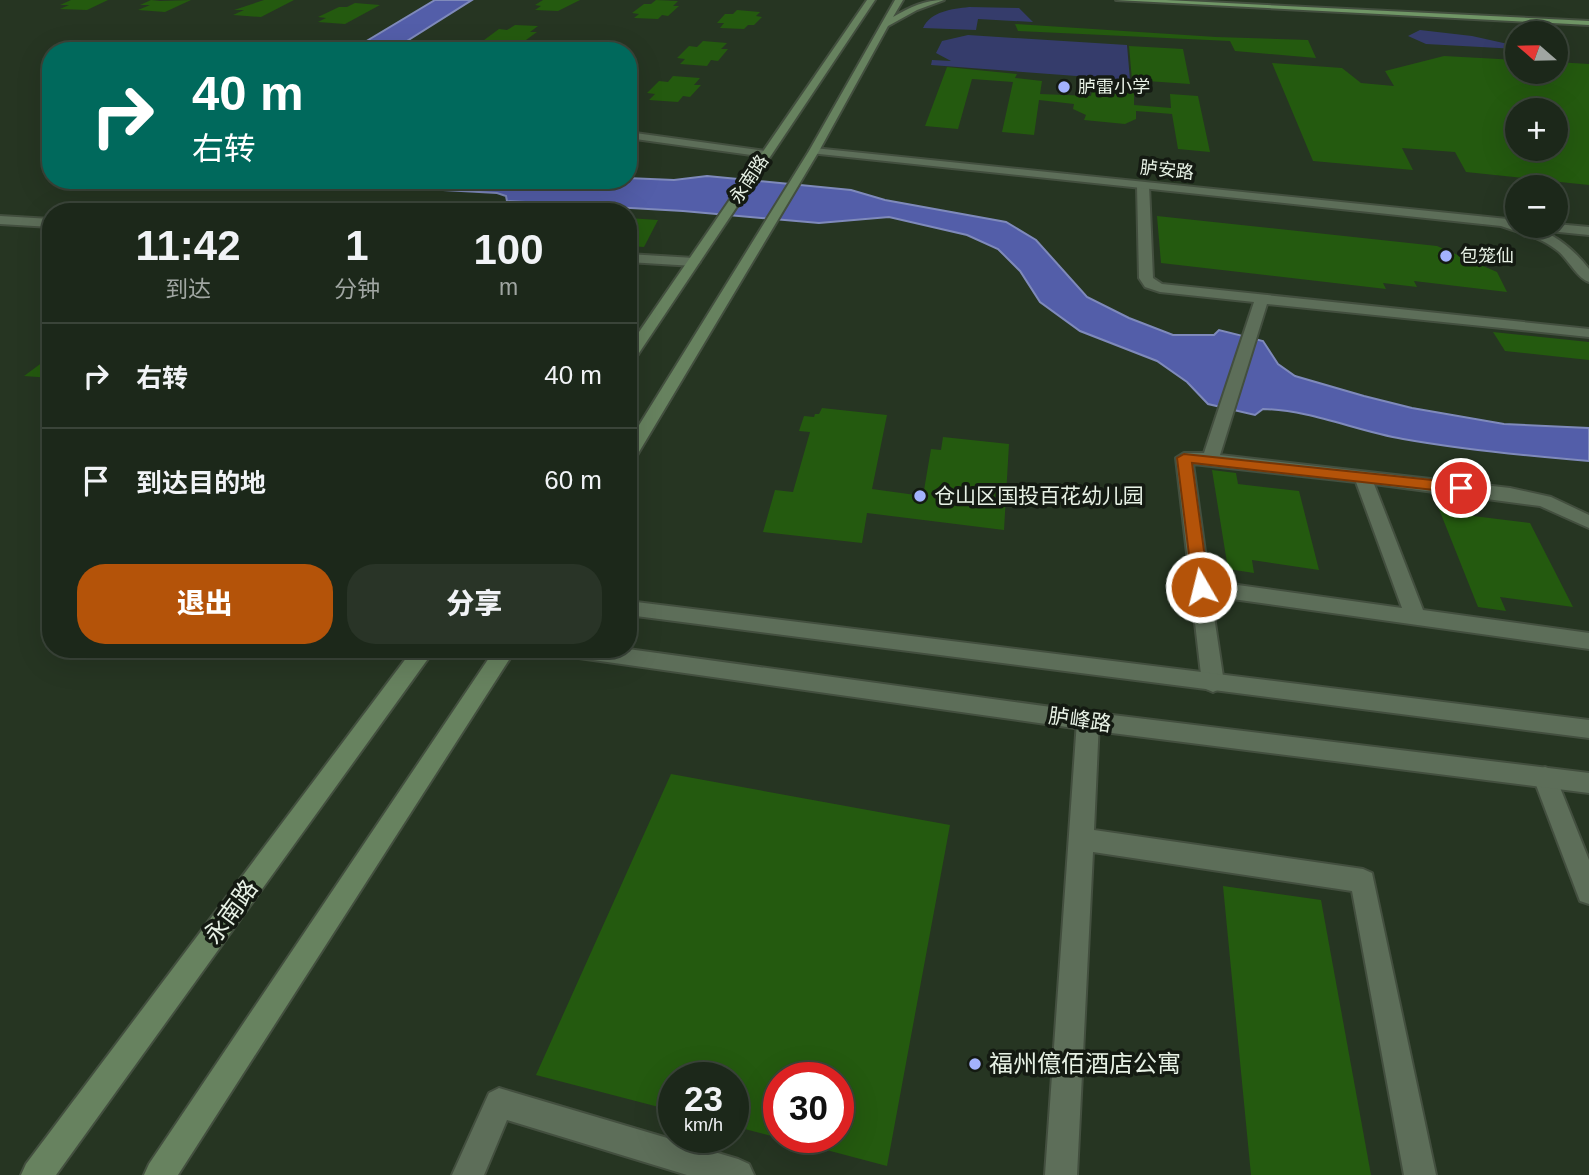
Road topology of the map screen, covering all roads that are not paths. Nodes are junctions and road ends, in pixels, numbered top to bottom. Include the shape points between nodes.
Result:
1 (871, 0) edge
2 (899, 0) edge
3 (940, 0) edge
4 (1120, 0) edge
5 (1278, 0) edge
6 (853, 6) dead end
7 (1589, 15) edge
8 (858, 18) junction
9 (1589, 23) edge
10 (884, 27) junction
11 (637, 136) edge
12 (814, 150) junction
13 (766, 154) junction
14 (1143, 185) junction
15 (0, 220) edge
16 (42, 222) edge
17 (1498, 222) junction
18 (1505, 223) edge
19 (1568, 229) edge
20 (1589, 231) edge
21 (637, 259) edge
22 (694, 262) junction
23 (1589, 278) edge
24 (1262, 299) junction
25 (1589, 333) edge
26 (637, 346) edge
27 (637, 442) edge
28 (1210, 459) junction
29 (1363, 477) junction
30 (1589, 523) edge
31 (1201, 587) junction
32 (637, 609) edge
33 (1416, 618) junction
34 (1589, 642) edge
35 (418, 658) edge
36 (500, 658) edge
37 (636, 658) edge
38 (1213, 683) junction
39 (1088, 721) junction
40 (1589, 729) edge
41 (1545, 778) junction
42 (1589, 783) edge
43 (1081, 839) junction
44 (1589, 892) edge
45 (37, 1175) edge
46 (160, 1175) edge
47 (468, 1175) edge
48 (738, 1175) edge
49 (1061, 1175) edge
50 (1420, 1175) edge

1 - 8 main road, 永南路
2 - 10 main road
3 - 10 main road via 914,8
4 - 9 main road
5 - 7 main road
6 - 8 main road
8 - 13 main road, 永南路
10 - 12 main road
11 - 13 street
12 - 14 street, 胪安路
12 - 27 main road
13 - 22 main road, 永南路
14 - 17 street, 胪安路
14 - 24 street via 1146,278 1150,284
15 - 16 street
17 - 18 street, 胪安路
17 - 23 street via 1550,239 1568,251
19 - 20 street
21 - 22 street
22 - 26 main road, 永南路
24 - 25 street
24 - 28 street
28 - 29 street
28 - 31 street via 1184,458
29 - 30 street via 1533,498
29 - 33 street
31 - 33 street
31 - 38 street
32 - 38 street
33 - 34 street
35 - 45 main road, 永南路
36 - 46 main road
37 - 39 street, 胪峰路
38 - 40 street
39 - 41 street, 胪峰路
39 - 43 street
41 - 42 street, 胪峰路
41 - 44 street
43 - 49 street
43 - 50 street via 1363,881
47 - 48 street via 499,1103

